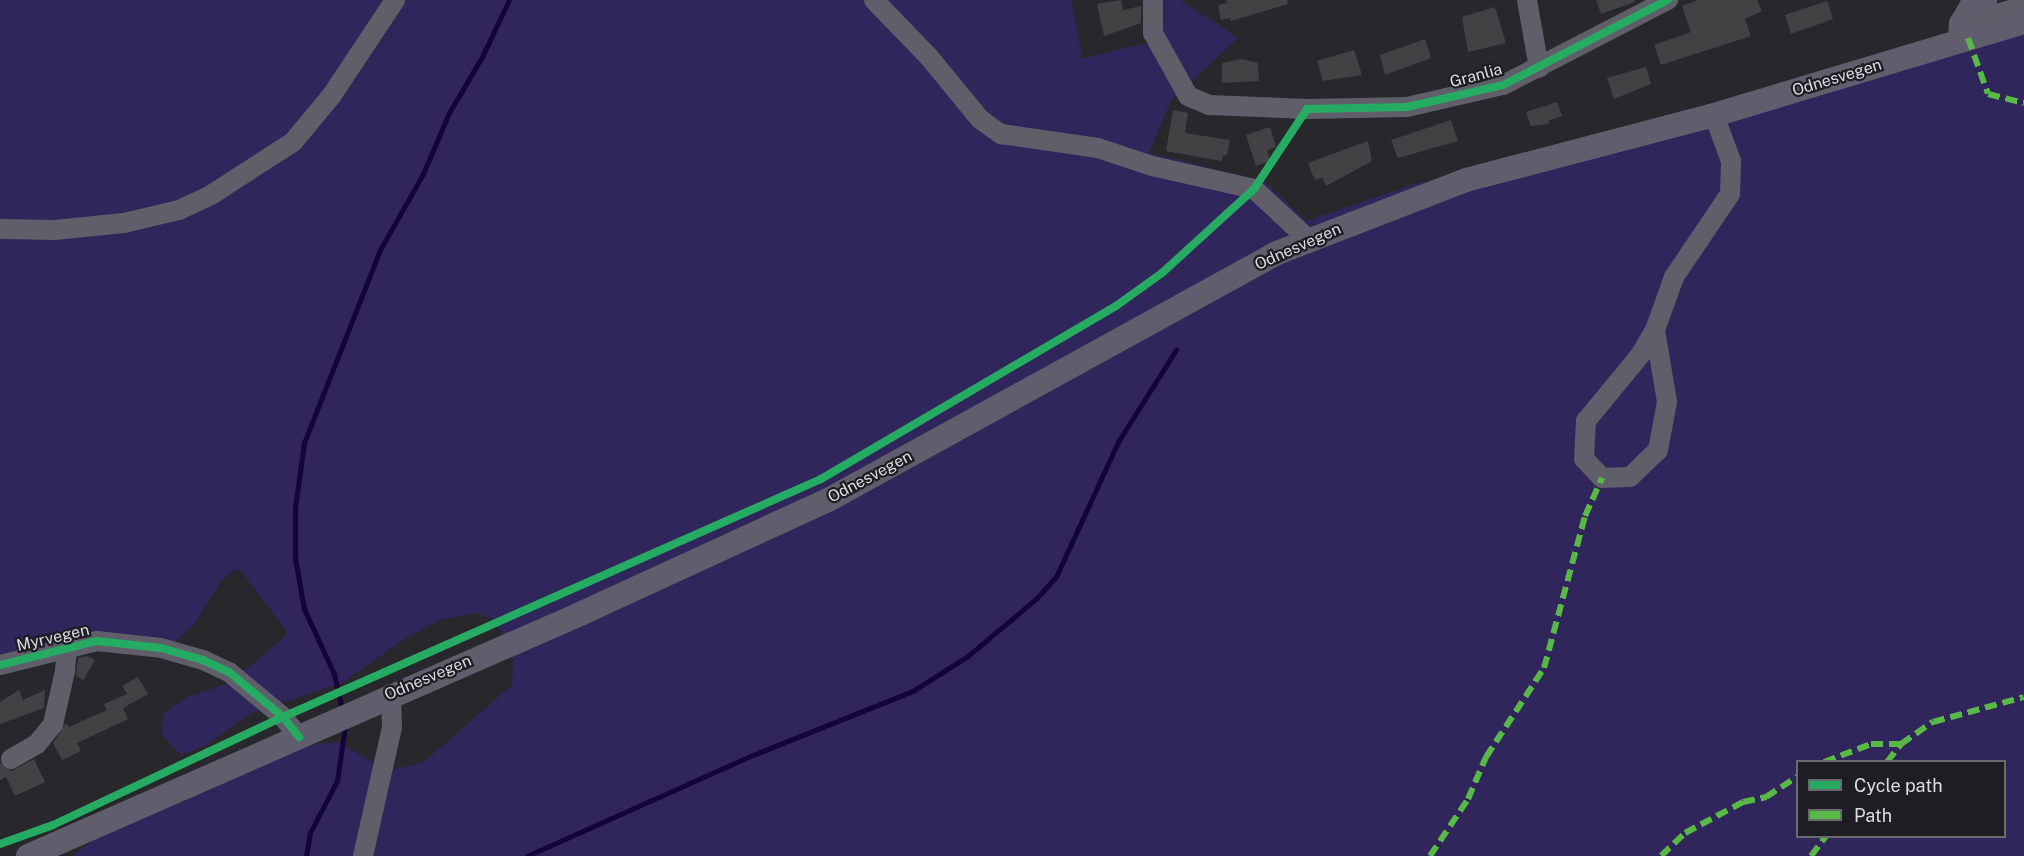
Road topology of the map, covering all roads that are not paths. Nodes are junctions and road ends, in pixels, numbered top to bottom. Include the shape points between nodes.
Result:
1 (395, 0) edge
2 (874, 0) edge
3 (1153, 0) edge
4 (1527, 0) edge
5 (1668, 0) edge
6 (1984, 0) edge
7 (2024, 6) edge
8 (2024, 22) edge
9 (1960, 32) junction
10 (1539, 68) junction
11 (1714, 115) junction
12 (0, 230) edge
13 (1309, 240) junction
14 (1654, 330) junction
15 (67, 646) junction
16 (0, 665) edge
17 (391, 694) junction
18 (298, 737) junction
19 (11, 759) dead end
20 (28, 856) edge
21 (363, 856) edge

1 - 12 street via 332,95 293,142 211,195 179,210 124,223 55,230
2 - 13 street via 929,57 980,119 1001,134 1098,148 1152,166 1254,189
3 - 10 street, Granlia via 1153,33 1176,80 1188,96 1209,105 1307,109 1407,107 1503,85
4 - 10 street
5 - 10 street, Granlia
6 - 9 main road via 1971,7
7 - 9 street
8 - 9 main road, Odnesvegen
9 - 11 main road, Odnesvegen
11 - 13 main road, Odnesvegen via 1466,180
11 - 14 street via 1731,161 1730,194 1674,277
13 - 17 main road, Odnesvegen via 1277,253 830,499 580,614
14 - 14 street via 1641,354 1586,421 1584,459 1602,478 1630,477 1658,450 1667,402
15 - 16 street, Myrvegen
15 - 18 street, Myrvegen via 97,641 130,643 203,660 247,686
15 - 19 street, Myrvegen via 53,724 37,744
17 - 18 main road, Odnesvegen
17 - 21 street via 392,727
18 - 20 main road, Odnesvegen

